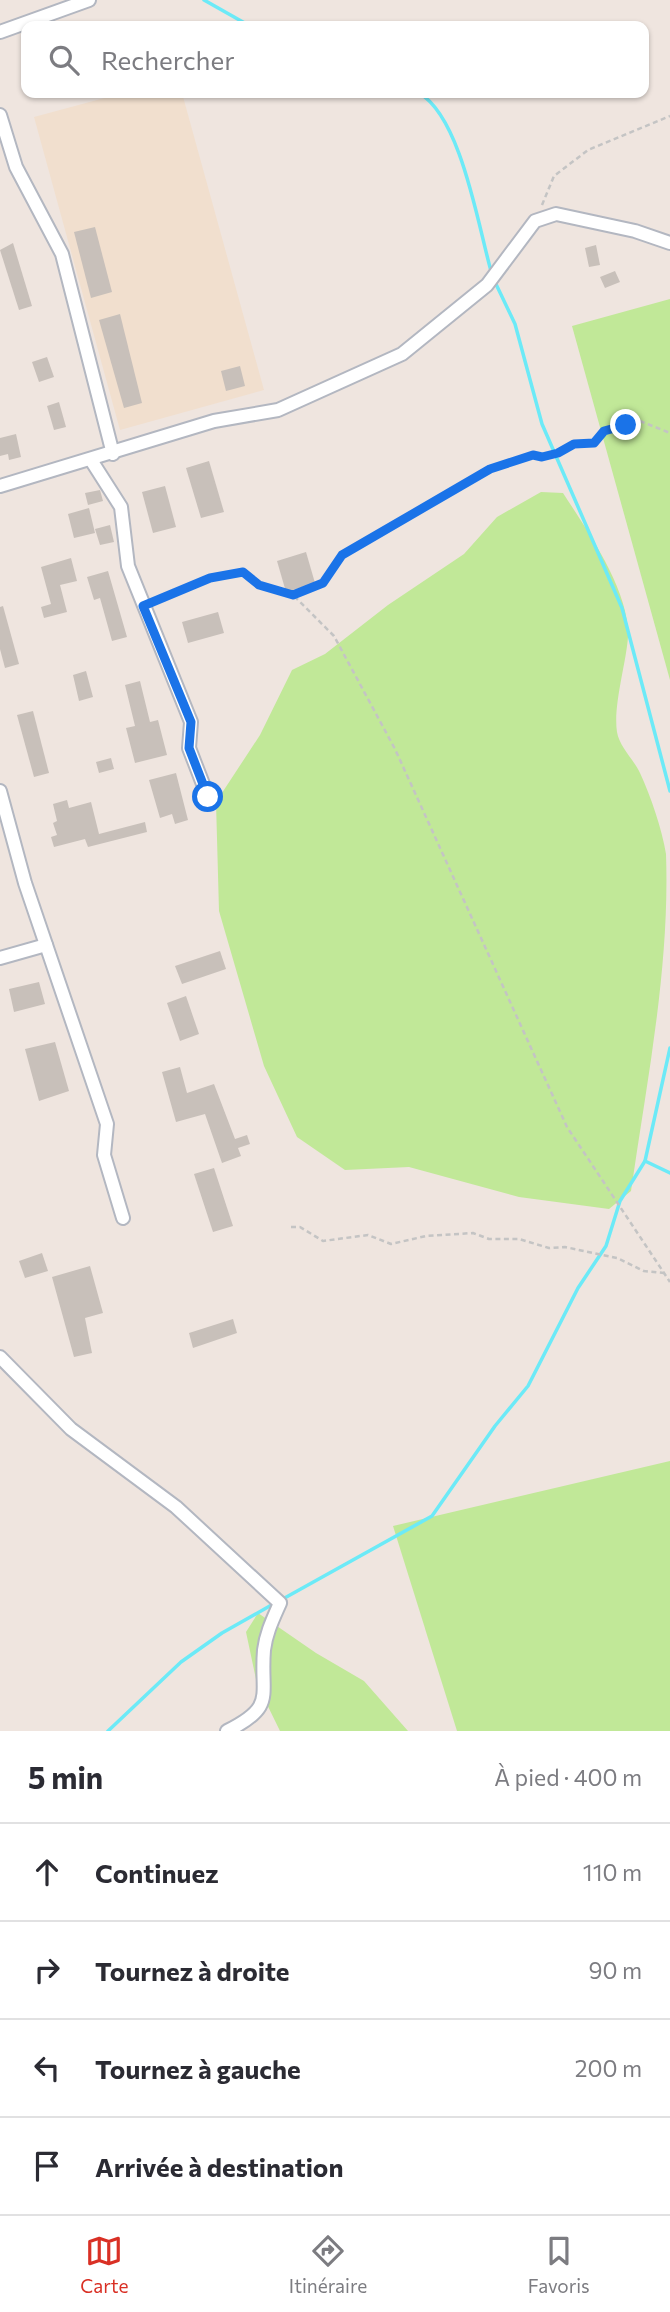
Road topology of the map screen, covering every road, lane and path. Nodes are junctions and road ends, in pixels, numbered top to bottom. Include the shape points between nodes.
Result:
1 (89, 0) edge
2 (31, 21) edge
3 (21, 24) edge
4 (0, 32) edge
5 (0, 115) edge
6 (670, 116) edge
7 (535, 221) junction
8 (670, 243) edge
9 (670, 433) edge
10 (113, 454) junction
11 (91, 460) junction
12 (0, 486) edge
13 (293, 595) junction
14 (143, 606) junction
15 (0, 791) edge
16 (208, 797) dead end
17 (46, 945) junction
18 (0, 958) edge
19 (123, 1218) dead end
20 (291, 1227) dead end
21 (664, 1273) junction
22 (670, 1282) edge
23 (0, 1357) edge
24 (227, 1731) edge

1 - 2 street
3 - 4 street
5 - 10 street via 16,167 62,254
6 - 7 path via 588,150 554,176
7 - 8 street via 555,215
7 - 10 street via 487,285 402,355 278,410 214,421
9 - 13 path via 640,421 604,431 594,443 574,444 558,453 533,455 490,469 342,555 323,583
10 - 11 street
11 - 12 street
11 - 14 street via 121,507 128,566
13 - 14 path via 259,585 243,572 210,578
13 - 21 path via 334,636 395,749 568,1127
14 - 16 street via 191,722 189,748
15 - 17 street
17 - 18 street
17 - 19 street via 107,1124 104,1155
20 - 21 path via 300,1227 323,1241 368,1235 391,1244 473,1233 489,1239 565,1247
21 - 22 path
23 - 24 street via 71,1429 176,1507 280,1603 267,1631 264,1699 258,1710

